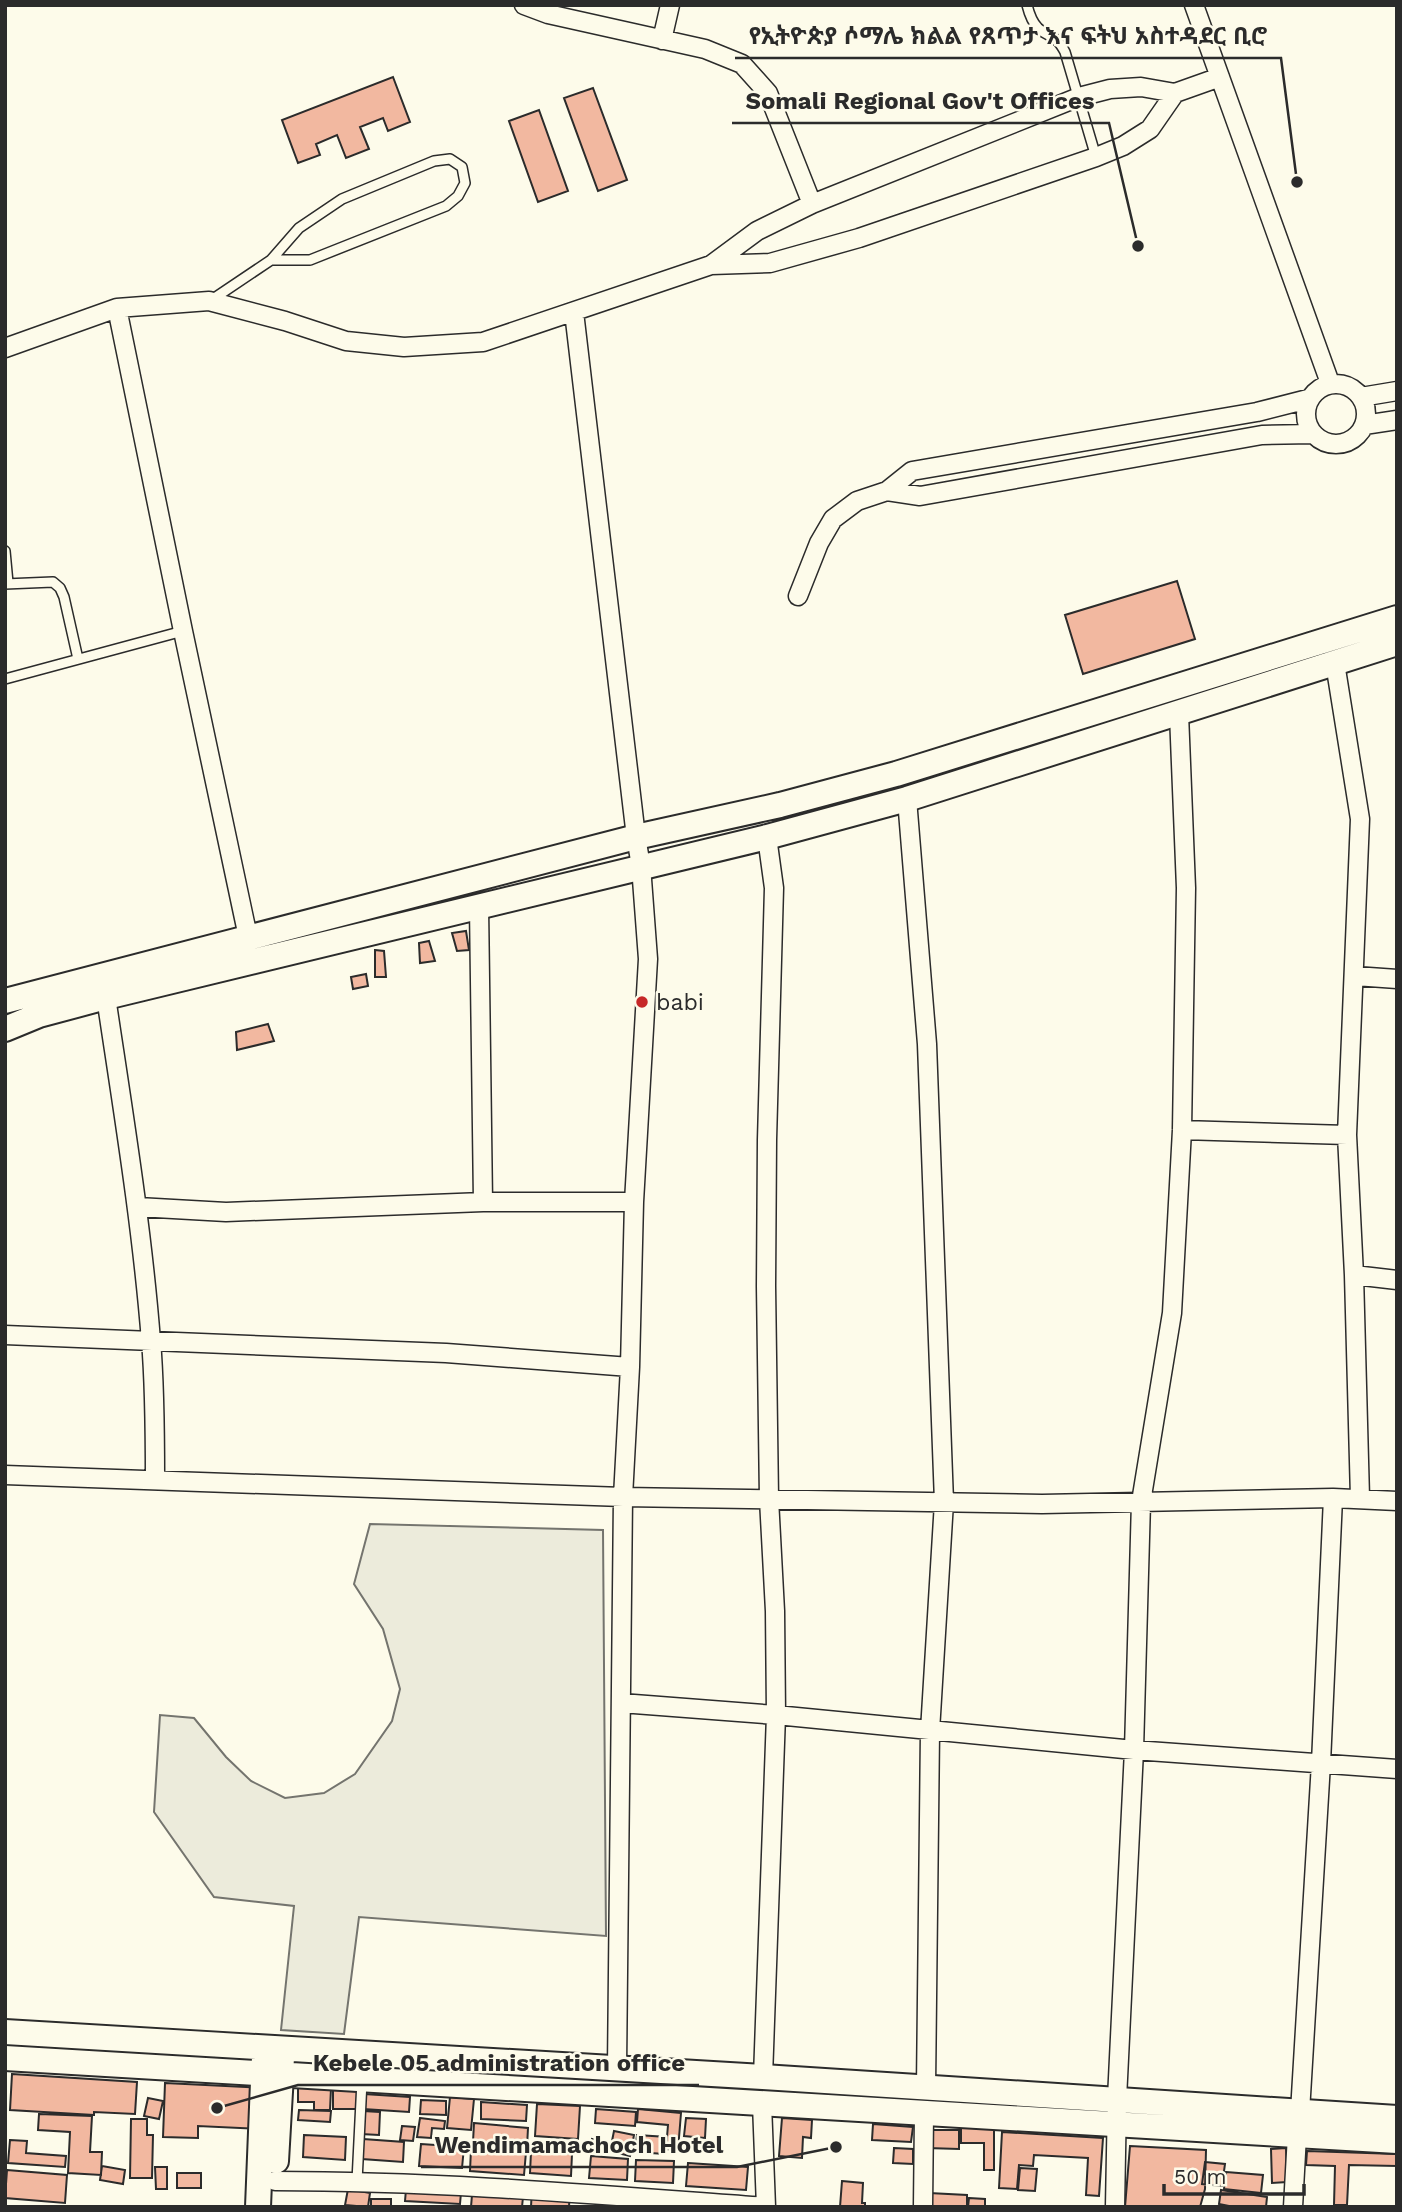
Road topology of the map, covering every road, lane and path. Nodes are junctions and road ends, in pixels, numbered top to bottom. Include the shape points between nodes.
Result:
1 (524, 5) edge
2 (670, 5) edge
3 (1027, 5) edge
4 (1194, 5) edge
5 (662, 40) junction
6 (1220, 77) junction
7 (1175, 93) junction
8 (1079, 96) junction
9 (1096, 157) junction
10 (812, 204) junction
11 (271, 260) junction
12 (711, 265) junction
13 (209, 301) junction
14 (117, 308) junction
15 (574, 312) junction
16 (5, 348) edge
17 (1330, 383) junction
18 (1397, 391) edge
19 (1361, 397) junction
20 (1308, 399) junction
21 (1397, 420) edge
22 (1364, 425) junction
23 (1313, 434) junction
24 (887, 491) junction
25 (5, 551) edge
26 (7, 584) edge
27 (798, 596) dead end
28 (1397, 618) edge
29 (183, 631) junction
30 (1397, 643) edge
31 (78, 659) junction
32 (1335, 663) junction
33 (5, 679) edge
34 (1180, 714) junction
35 (907, 799) junction
36 (636, 837) junction
37 (767, 837) junction
38 (641, 866) junction
39 (479, 906) junction
40 (248, 937) junction
41 (1354, 976) junction
42 (1397, 979) edge
43 (106, 997) junction
44 (5, 1001) edge
45 (5, 1029) edge
46 (1182, 1130) junction
47 (1347, 1135) junction
48 (483, 1202) junction
49 (634, 1202) junction
50 (138, 1207) junction
51 (1354, 1275) junction
52 (1397, 1280) edge
53 (5, 1335) edge
54 (151, 1341) junction
55 (630, 1367) junction
56 (5, 1475) edge
57 (155, 1480) junction
58 (623, 1497) junction
59 (1333, 1498) junction
60 (1360, 1498) junction
61 (769, 1499) junction
62 (1397, 1501) edge
63 (944, 1502) junction
64 (1141, 1502) junction
65 (621, 1703) junction
66 (776, 1715) junction
67 (930, 1731) junction
68 (1134, 1750) junction
69 (1321, 1763) junction
70 (1397, 1769) edge
71 (5, 2032) edge
72 (5, 2058) edge
73 (273, 2062) junction
74 (617, 2068) junction
75 (763, 2077) junction
76 (362, 2079) junction
77 (926, 2087) junction
78 (1117, 2099) junction
79 (762, 2104) junction
80 (924, 2114) junction
81 (1397, 2118) edge
82 (1299, 2124) junction
83 (1117, 2125) junction
84 (1397, 2141) edge
85 (275, 2181) junction
86 (357, 2181) junction
87 (633, 2202) edge
88 (258, 2207) edge
89 (274, 2207) edge
90 (766, 2207) edge
91 (923, 2207) edge
92 (1115, 2207) edge
93 (1293, 2207) edge

1 - 5 street
2 - 5 street
3 - 8 lane via 1038,28 1059,41
4 - 6 street
5 - 10 street via 705,49 742,64 768,93
6 - 7 street
6 - 17 street
7 - 8 street via 1141,87
7 - 9 street via 1150,129
8 - 9 lane
8 - 10 street
9 - 12 street via 859,238 770,263
10 - 12 street via 757,231
11 - 11 lane via 299,228 342,199 434,161 450,159 462,167 465,183 446,206 310,260
11 - 13 lane
12 - 15 street
13 - 14 street
13 - 15 street via 346,341 404,348 483,342
14 - 16 street
14 - 29 street
15 - 36 street
17 - 19 street via 1343,384
17 - 20 street
18 - 19 street
19 - 22 street
20 - 23 street via 1305,413
20 - 24 street via 1257,412 912,471
21 - 22 street
22 - 23 street via 1354,439 1341,444
23 - 24 street via 1262,435 920,496
24 - 27 street via 857,501 832,519
25 - 26 lane
26 - 31 lane via 53,582 60,588
28 - 36 main road via 896,774
29 - 31 lane
29 - 40 street
30 - 32 main road
31 - 33 lane
32 - 34 main road
32 - 41 street via 1360,819
34 - 35 main road
34 - 46 street via 1186,888
35 - 37 main road
35 - 63 street via 927,1044
36 - 38 street
36 - 40 main road
37 - 38 main road
37 - 61 street via 774,888 766,1247
38 - 39 main road
38 - 49 street via 648,959
39 - 43 main road
39 - 48 street
40 - 44 main road
41 - 42 street
41 - 47 street
43 - 45 main road
43 - 50 street
46 - 47 street
46 - 64 street via 1172,1313
47 - 51 street
48 - 49 street
48 - 50 street via 226,1212
49 - 55 street
50 - 54 street
51 - 52 street
51 - 60 street
53 - 54 street
54 - 55 street via 446,1353
54 - 57 street
55 - 58 street
56 - 57 street
57 - 58 street
58 - 61 street
58 - 65 street
59 - 60 street
59 - 64 street
59 - 69 street
60 - 62 street
61 - 63 street
61 - 66 street
63 - 64 street
63 - 67 street
64 - 68 street
65 - 66 street
65 - 74 street
66 - 67 street
66 - 75 street
67 - 68 street
67 - 77 street
68 - 69 street
68 - 78 street
69 - 70 street
69 - 82 street
71 - 73 main road
72 - 73 main road
73 - 74 main road
73 - 76 main road
73 - 85 main road
73 - 88 main road
74 - 75 main road
75 - 77 main road
76 - 79 main road
76 - 86 lane
77 - 78 main road
78 - 82 main road
78 - 83 street
79 - 80 main road
79 - 90 street
80 - 83 main road
80 - 91 street
81 - 82 main road
82 - 83 main road
82 - 84 main road
82 - 93 street
83 - 92 street
85 - 86 street
85 - 89 main road
86 - 87 street
87 - 90 street

